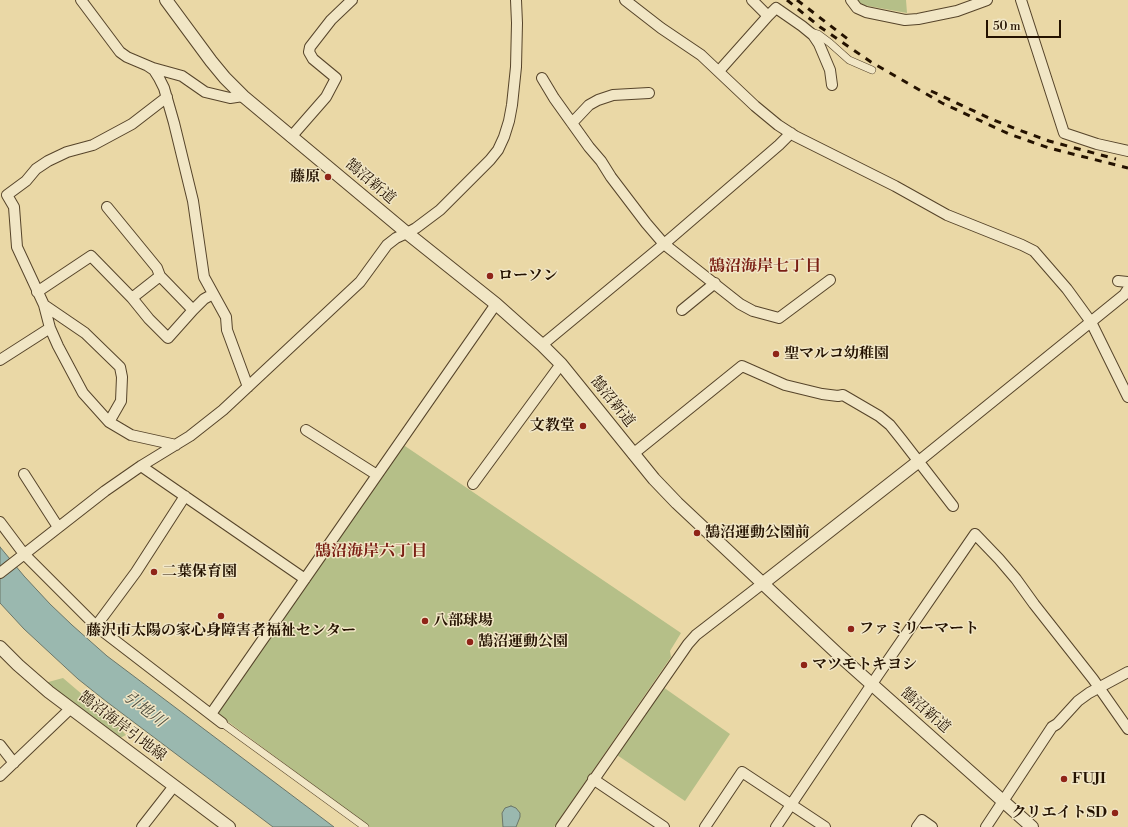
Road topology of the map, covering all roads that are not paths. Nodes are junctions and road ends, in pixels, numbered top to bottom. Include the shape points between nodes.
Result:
1 (81, 0) edge
2 (166, 0) edge
3 (352, 0) edge
4 (516, 0) edge
5 (625, 0) edge
6 (752, 0) edge
7 (851, 0) edge
8 (987, 0) edge
9 (1021, 0) edge
10 (768, 16) junction
11 (809, 32) junction
12 (148, 66) junction
13 (872, 70) dead end
14 (719, 71) junction
15 (542, 78) dead end
16 (832, 85) dead end
17 (649, 92) dead end
18 (243, 96) junction
19 (167, 97) junction
20 (572, 123) junction
21 (791, 133) junction
22 (291, 137) junction
23 (1128, 151) edge
24 (107, 207) dead end
25 (407, 234) junction
26 (664, 244) junction
27 (160, 276) junction
28 (830, 280) dead end
29 (715, 283) junction
30 (1128, 289) edge
31 (38, 292) junction
32 (213, 294) junction
33 (132, 298) junction
34 (496, 304) junction
35 (44, 305) junction
36 (193, 310) junction
37 (682, 310) dead end
38 (1091, 322) junction
39 (50, 328) junction
40 (542, 345) junction
41 (0, 360) edge
42 (561, 364) junction
43 (248, 387) junction
44 (1128, 397) edge
45 (109, 422) junction
46 (306, 430) dead end
47 (176, 445) junction
48 (633, 454) junction
49 (918, 461) junction
50 (141, 466) junction
51 (24, 474) dead end
52 (377, 476) junction
53 (474, 484) dead end
54 (185, 496) junction
55 (953, 506) dead end
56 (0, 522) edge
57 (58, 528) junction
58 (24, 554) junction
59 (0, 573) edge
60 (305, 579) junction
61 (762, 584) junction
62 (96, 626) junction
63 (0, 647) edge
64 (1128, 672) edge
65 (872, 685) junction
66 (1099, 688) junction
67 (70, 708) junction
68 (211, 714) junction
69 (222, 723) joint
70 (1128, 729) edge
71 (0, 745) edge
72 (14, 763) junction
73 (0, 776) edge
74 (593, 779) junction
75 (174, 786) junction
76 (1003, 802) junction
77 (791, 805) junction
78 (142, 827) edge
79 (229, 827) edge
80 (365, 827) edge
81 (560, 827) edge
82 (664, 827) edge
83 (706, 827) edge
84 (776, 827) edge
85 (825, 827) edge
86 (917, 827) edge
87 (932, 827) edge
88 (986, 827) edge
89 (1032, 827) edge

1 - 12 street via 120,52
2 - 18 street, 鵠沼新道 via 211,61
3 - 22 street via 331,20 310,47 309,52 313,59 336,78 326,97
4 - 25 street via 516,67 512,106 498,150 440,210
5 - 14 street
6 - 10 street
7 - 8 street via 857,8 866,12 905,20 957,11
9 - 23 street via 1064,133
10 - 11 street via 776,8
10 - 14 street
11 - 13 street via 818,34 849,60
11 - 16 street via 824,54
12 - 18 street via 182,76 205,92 230,98
12 - 19 street via 159,78
14 - 21 street via 755,106
15 - 20 street
17 - 20 street via 613,95 598,100 589,104
18 - 22 street, 鵠沼新道
19 - 31 street via 132,124 93,145 48,160 7,195 14,207 17,247
19 - 32 street via 193,201 204,277
20 - 26 street
21 - 26 street
21 - 38 street via 947,215 1022,244 1034,252 1067,289
22 - 25 street, 鵠沼新道
24 - 27 street via 157,268
25 - 34 street, 鵠沼新道
25 - 43 street via 387,245 360,282
26 - 29 street
26 - 40 street
27 - 33 street
27 - 36 street
28 - 29 street via 779,318 748,308
29 - 37 street
30 - 38 street
31 - 33 street via 91,256
31 - 35 street
32 - 36 street
32 - 43 street via 226,316 227,330
33 - 36 street via 168,338
34 - 40 street, 鵠沼新道
34 - 52 street
35 - 39 street
35 - 45 street via 85,333 120,367 121,401
38 - 44 street
38 - 49 street
39 - 41 street
39 - 45 street via 83,393
40 - 42 street, 鵠沼新道
42 - 48 street, 鵠沼新道
42 - 53 street
43 - 47 street via 223,410
45 - 47 street via 131,435
46 - 52 street
47 - 50 street
48 - 49 street via 742,366 785,385 822,394 843,395 890,425
48 - 61 street, 鵠沼新道 via 677,503
49 - 55 street
49 - 61 street
50 - 54 street
50 - 57 street
51 - 57 street
52 - 60 street
54 - 60 street
54 - 62 street via 136,572
56 - 58 street
57 - 58 street
58 - 59 street
58 - 62 street
60 - 68 street
61 - 65 street, 鵠沼新道
61 - 74 street via 688,644
62 - 68 street
63 - 67 street, 鵠沼海岸引地線
64 - 66 street
65 - 66 street via 975,534 1016,580
65 - 76 street, 鵠沼新道
65 - 77 street
66 - 70 street
66 - 76 street via 1078,701 1052,727
67 - 72 street
67 - 75 street, 鵠沼海岸引地線
68 - 69 street
69 - 80 street
71 - 72 street
72 - 73 street
74 - 81 street
74 - 82 street
75 - 78 street
75 - 79 street, 鵠沼海岸引地線
76 - 88 street
76 - 89 street, 鵠沼新道
77 - 83 street via 742,772
77 - 84 street
77 - 85 street
86 - 87 street via 922,820

